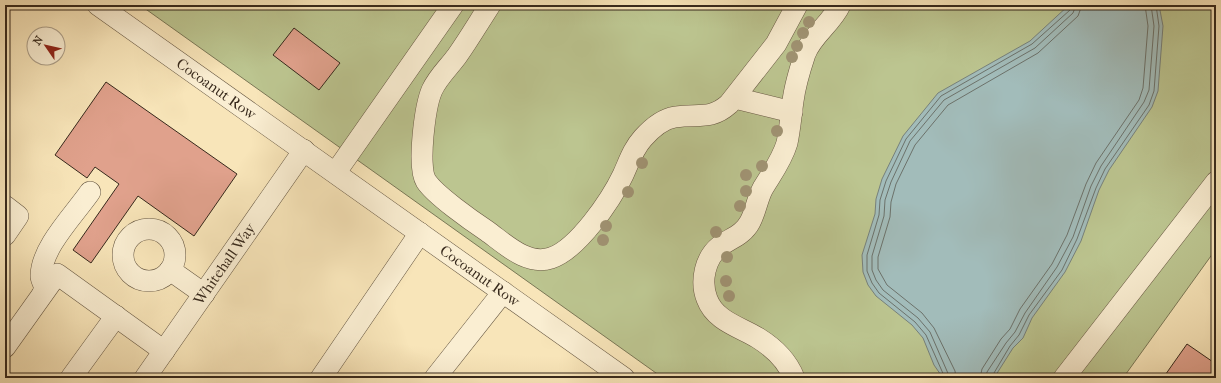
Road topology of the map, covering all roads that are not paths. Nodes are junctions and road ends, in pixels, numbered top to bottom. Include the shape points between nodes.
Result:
1 (98, 5) edge
2 (452, 5) edge
3 (490, 5) edge
4 (797, 5) edge
5 (840, 5) edge
6 (734, 98) junction
7 (792, 112) junction
8 (304, 150) junction
9 (336, 172) junction
10 (1216, 182) edge
11 (90, 192) dead end
12 (5, 206) edge
13 (420, 233) junction
14 (5, 235) edge
15 (170, 270) dead end
16 (503, 292) junction
17 (44, 293) junction
18 (204, 294) junction
19 (116, 316) junction
20 (5, 347) edge
21 (164, 351) junction
22 (71, 378) edge
23 (145, 378) edge
24 (321, 378) edge
25 (435, 378) edge
26 (624, 378) edge
27 (794, 378) edge
28 (1064, 378) edge

1 - 8 street, Cocoanut Row
2 - 9 street
3 - 6 street via 432,89 421,163 422,173 434,190 473,221 527,257 537,260 549,259 569,249 594,220 622,176 636,146 654,127 675,117 713,115
4 - 6 street via 776,44
5 - 7 street via 835,15 810,42 795,89
6 - 7 street
7 - 27 street via 786,144 757,202 753,216 739,235 719,247 712,255 703,280 707,300 713,309 723,319 772,348 783,358
8 - 9 street, Cocoanut Row
8 - 18 street, Whitehall Way
9 - 13 street, Cocoanut Row
10 - 28 street
11 - 17 street via 49,250 43,263 41,278
12 - 14 street via 18,216
13 - 16 street, Cocoanut Row
13 - 24 street
15 - 18 street
16 - 25 street
16 - 26 street, Cocoanut Row
17 - 19 street via 57,274
17 - 20 street
18 - 21 street, Whitehall Way
19 - 21 street
19 - 22 street
21 - 23 street, Whitehall Way

